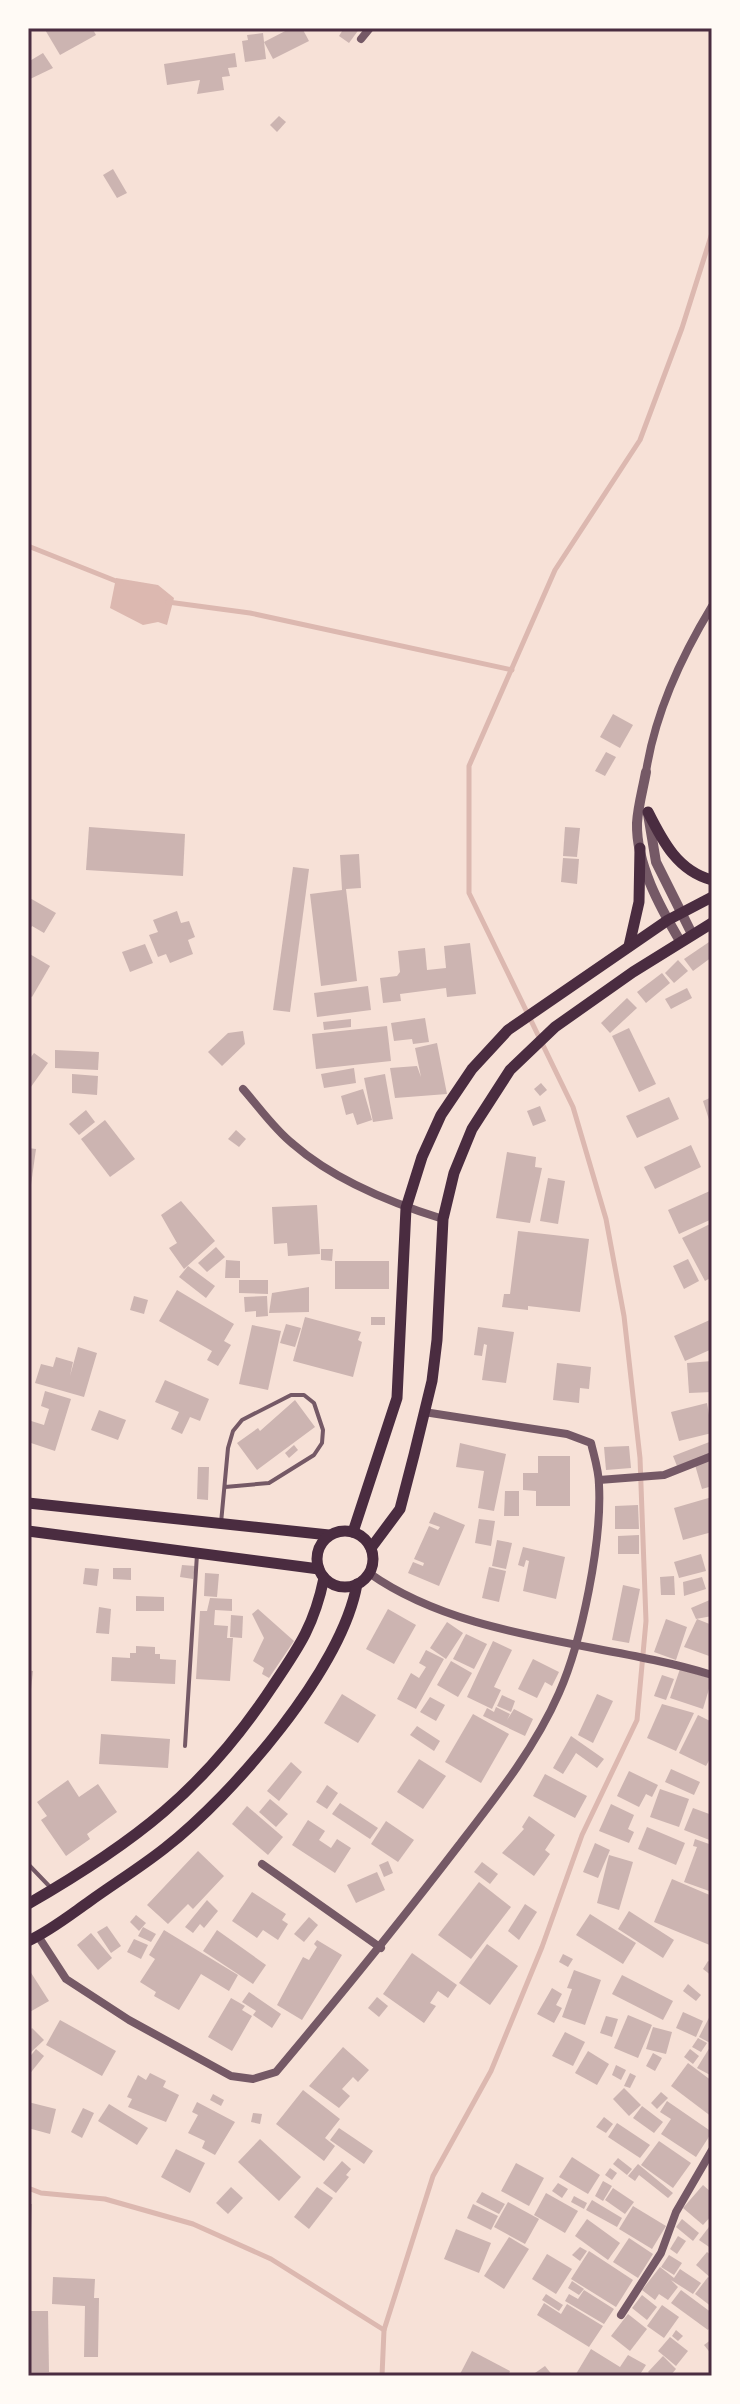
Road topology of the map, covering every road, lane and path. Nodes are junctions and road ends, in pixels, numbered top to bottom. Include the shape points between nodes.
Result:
1 (370, 28) edge
2 (361, 39) dead end
3 (712, 606) edge
4 (646, 772) junction
5 (648, 812) junction
6 (640, 848) junction
7 (712, 880) edge
8 (712, 897) edge
9 (679, 913) junction
10 (668, 920) junction
11 (712, 923) edge
12 (692, 934) junction
13 (680, 941) junction
14 (629, 946) junction
15 (243, 1089) dead end
16 (406, 1208) junction
17 (443, 1219) junction
18 (424, 1412) junction
19 (712, 1456) edge
20 (599, 1480) junction
21 (225, 1487) junction
22 (28, 1503) edge
23 (221, 1525) junction
24 (28, 1531) edge
25 (353, 1532) junction
26 (329, 1535) junction
27 (371, 1548) junction
28 (197, 1552) junction
29 (322, 1573) junction
30 (369, 1573) junction
31 (357, 1584) junction
32 (575, 1648) junction
33 (712, 1675) edge
34 (185, 1746) dead end
35 (28, 1864) edge
36 (262, 1864) dead end
37 (52, 1890) junction
38 (28, 1904) edge
39 (33, 1939) edge
40 (381, 1948) junction
41 (712, 2150) edge
42 (621, 2315) dead end

1 - 2 street
3 - 4 street via 661,712
4 - 5 street
4 - 6 street via 637,822
5 - 7 main road via 665,846 693,875
5 - 9 street via 656,862
6 - 10 street
6 - 14 main road via 639,902
8 - 9 main road
9 - 10 main road
9 - 12 street
10 - 13 street
10 - 14 main road
11 - 12 main road
12 - 13 main road
13 - 17 main road via 555,1027 510,1070 472,1129
14 - 16 main road via 508,1030 472,1069 441,1115
15 - 16 street via 323,1167
16 - 17 street
16 - 25 main road via 397,1398
17 - 18 main road via 437,1340
18 - 20 street via 567,1434 591,1443
18 - 27 main road via 400,1509
19 - 20 street via 664,1475
20 - 32 street via 591,1565
21 - 21 lane via 228,1448 242,1420 291,1395 304,1395 314,1403 323,1430 314,1455 269,1483
21 - 23 lane
22 - 23 main road
23 - 26 main road
24 - 28 main road
25 - 26 main road
25 - 27 main road
26 - 29 main road via 318,1551
27 - 30 main road
28 - 29 main road
28 - 34 lane
29 - 31 main road via 346,1586
29 - 37 main road via 316,1617 237,1741 186,1795 129,1841
30 - 31 main road
30 - 32 street via 397,1593 439,1609
31 - 39 main road via 353,1607 330,1651 252,1764 167,1847
32 - 33 street
32 - 40 street via 537,1736
35 - 37 lane
36 - 40 street
37 - 38 main road
39 - 40 street via 66,1979 129,2020 231,2076 253,2079 276,2072
41 - 42 street via 676,2212 661,2253

